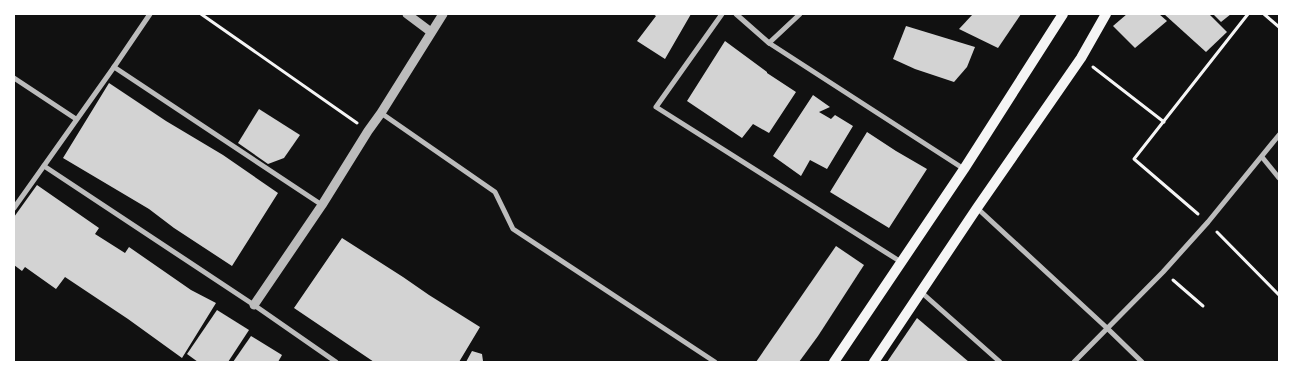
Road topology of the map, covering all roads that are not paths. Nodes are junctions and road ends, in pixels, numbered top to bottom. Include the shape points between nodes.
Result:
1 (150, 14) edge
2 (407, 14) edge
3 (443, 14) edge
4 (722, 14) edge
5 (736, 14) edge
6 (800, 14) edge
7 (1063, 14) edge
8 (1106, 14) edge
9 (431, 32) junction
10 (769, 43) junction
11 (114, 67) junction
12 (14, 78) edge
13 (381, 114) junction
14 (76, 119) junction
15 (1279, 134) edge
16 (1262, 157) junction
17 (44, 166) junction
18 (964, 169) junction
19 (1279, 178) edge
20 (322, 205) junction
21 (14, 208) edge
22 (977, 208) junction
23 (901, 262) junction
24 (921, 292) junction
25 (254, 305) junction
26 (1108, 329) junction
27 (336, 362) edge
28 (715, 362) edge
29 (834, 362) edge
30 (874, 362) edge
31 (1000, 362) edge
32 (1074, 362) edge
33 (1142, 362) edge

1 - 11 street
2 - 9 street
3 - 9 street
4 - 23 street via 656,107
5 - 10 street
6 - 10 street
7 - 18 main road
8 - 22 main road via 1081,58
9 - 13 street
10 - 18 street
11 - 14 street
11 - 20 street
12 - 14 street
13 - 20 street
13 - 28 street via 495,192 513,229
14 - 17 street
15 - 16 street
16 - 19 street
16 - 26 street via 1208,222
17 - 21 street
17 - 25 street
18 - 23 main road
20 - 25 street
22 - 24 main road
22 - 26 street
23 - 29 main road
24 - 30 main road
24 - 31 street
25 - 27 street
26 - 32 street
26 - 33 street

